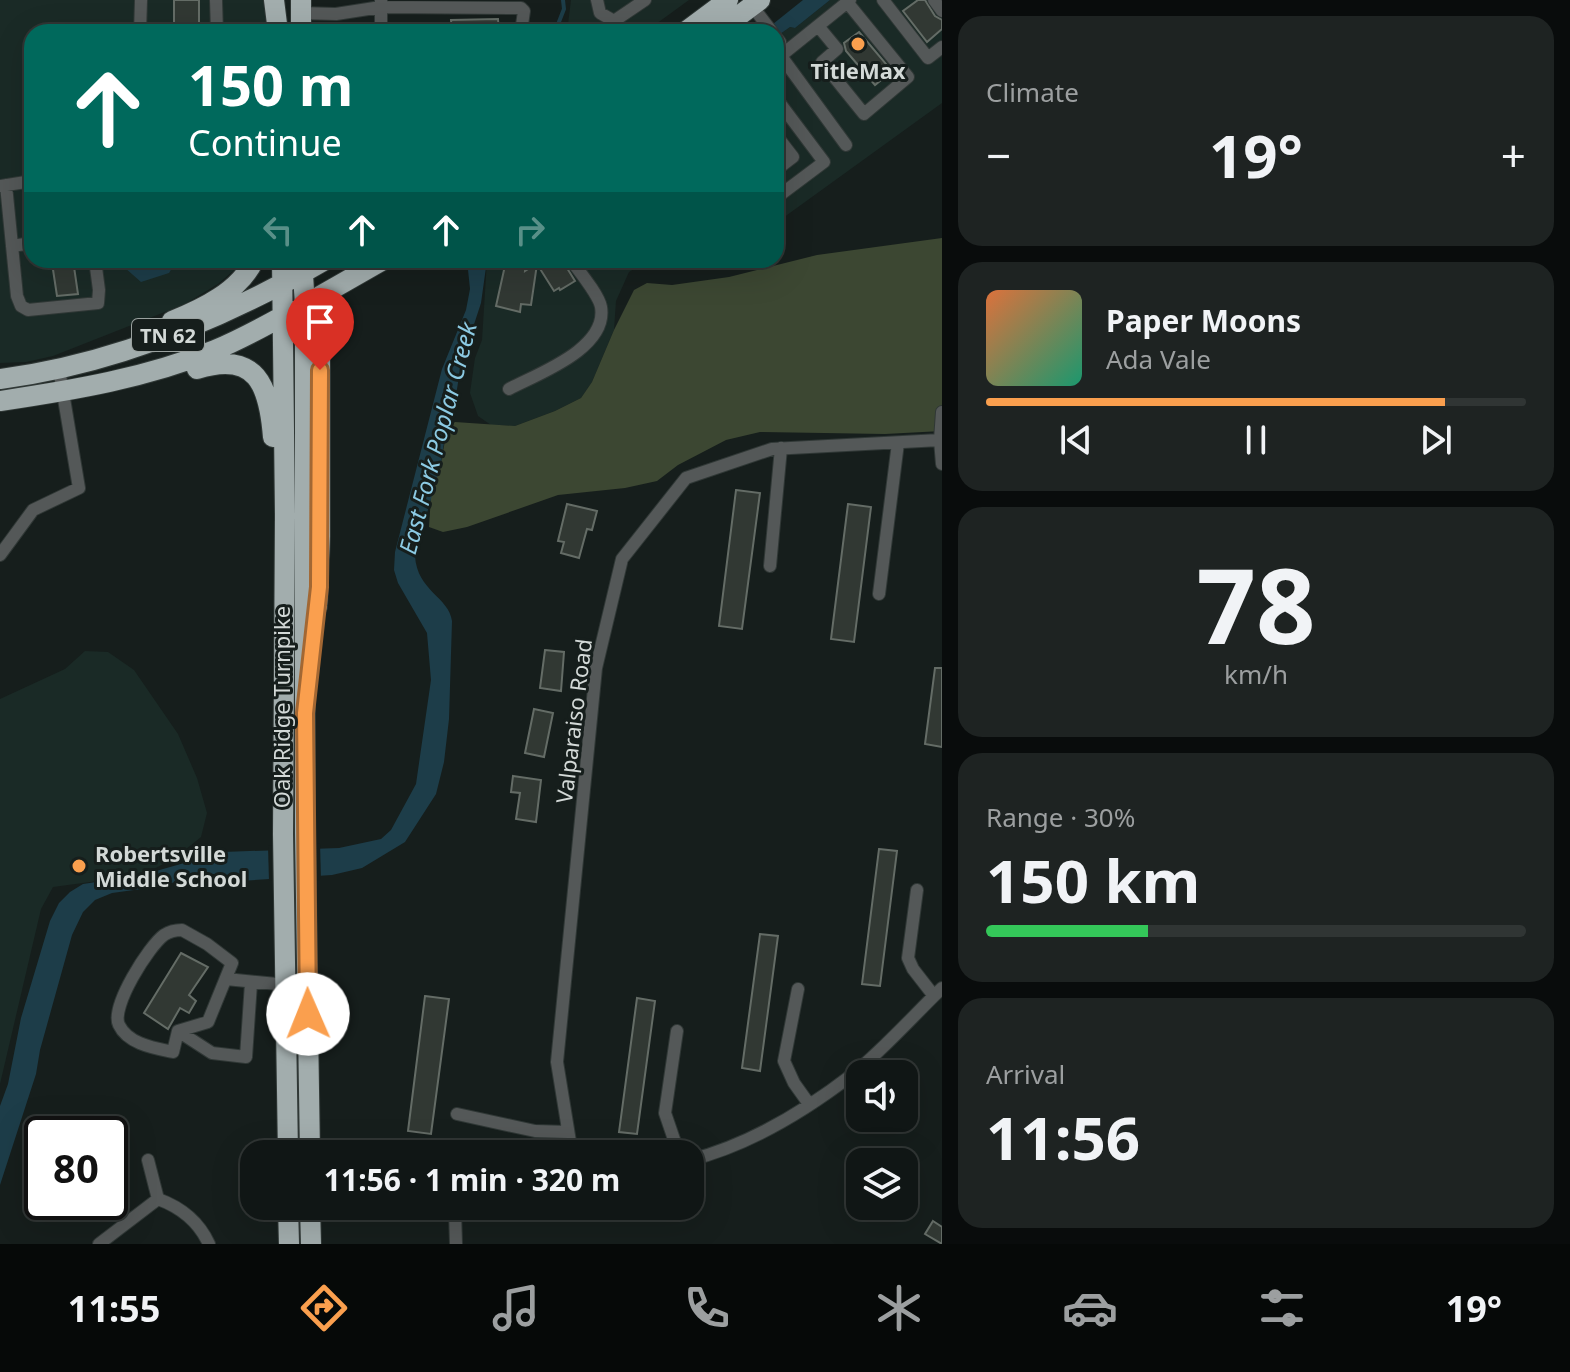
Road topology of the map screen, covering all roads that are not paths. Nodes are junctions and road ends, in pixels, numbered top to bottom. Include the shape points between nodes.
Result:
1 (141, 0) edge
2 (216, 0) edge
3 (277, 0) edge
4 (597, 0) edge
5 (645, 0) edge
6 (728, 0) edge
7 (883, 0) edge
8 (934, 0) edge
9 (849, 1) edge
10 (381, 4) edge
11 (521, 4) edge
12 (756, 6) edge
13 (942, 11) edge
14 (301, 15) edge
15 (140, 24) edge
16 (217, 24) edge
17 (278, 24) edge
18 (522, 24) edge
19 (696, 24) edge
20 (729, 24) edge
21 (768, 24) edge
22 (818, 26) junction
23 (942, 47) edge
24 (784, 54) edge
25 (784, 64) edge
26 (784, 109) edge
27 (784, 145) edge
28 (846, 145) dead end
29 (784, 164) edge
30 (24, 182) edge
31 (3, 185) edge
32 (784, 192) edge
33 (24, 244) edge
34 (12, 246) junction
35 (96, 268) edge
36 (248, 268) edge
37 (283, 268) edge
38 (301, 268) edge
39 (303, 268) edge
40 (370, 268) edge
41 (576, 268) edge
42 (284, 283) junction
43 (331, 291) junction
44 (305, 305) junction
45 (283, 316) junction
46 (107, 356) junction
47 (0, 369) edge
48 (59, 369) junction
49 (0, 379) edge
50 (122, 380) junction
51 (509, 389) dead end
52 (63, 392) junction
53 (0, 401) edge
54 (942, 412) edge
55 (940, 440) junction
56 (898, 443) junction
57 (781, 448) junction
58 (942, 464) edge
59 (285, 515) junction
60 (0, 555) edge
61 (770, 566) dead end
62 (879, 594) dead end
63 (305, 713) junction
64 (917, 890) dead end
65 (226, 979) junction
66 (251, 983) junction
67 (285, 985) junction
68 (308, 987) junction
69 (798, 989) dead end
70 (938, 992) edge
71 (178, 1031) junction
72 (677, 1031) dead end
73 (809, 1104) junction
74 (457, 1114) dead end
75 (568, 1132) junction
76 (288, 1140) edge
77 (310, 1140) edge
78 (569, 1140) edge
79 (674, 1140) edge
80 (704, 1156) edge
81 (148, 1160) dead end
82 (158, 1199) junction
83 (288, 1220) edge
84 (310, 1220) edge
85 (455, 1220) edge
86 (99, 1244) edge
87 (209, 1244) edge
88 (289, 1244) edge
89 (311, 1244) edge
90 (456, 1244) edge

1 - 15 street
2 - 16 street
3 - 17 highway
4 - 5 street via 600,13 614,21
6 - 19 highway
7 - 23 street via 928,58
8 - 13 street
9 - 22 street
9 - 22 street via 908,77 864,114 822,62 837,49
10 - 11 street
10 - 14 street
11 - 18 street
12 - 20 highway
12 - 21 street
22 - 24 street
25 - 28 street
26 - 32 street via 824,162
27 - 29 street via 793,157
30 - 31 street
31 - 34 street
33 - 34 street
34 - 35 street via 17,296 28,310 98,303
36 - 46 highway via 213,301 136,335
37 - 42 highway, Oak Ridge Turnpike
38 - 42 highway, TN 62
39 - 44 highway, Oak Ridge Turnpike
40 - 43 highway, TN 62
41 - 51 street via 601,305 596,333 584,349
42 - 45 highway, Oak Ridge Turnpike
42 - 46 highway, TN 62 via 212,319
43 - 44 highway, TN 62
43 - 63 highway via 320,320 319,587
44 - 45 highway, TN 62
44 - 63 highway, Oak Ridge Turnpike
45 - 50 highway, TN 62 via 216,350
45 - 59 highway, Oak Ridge Turnpike
46 - 48 highway, TN 62
47 - 48 highway
48 - 49 highway, TN 62
48 - 52 street
50 - 52 highway, TN 62
50 - 59 highway via 174,376 222,363 249,371 268,396
52 - 53 highway, TN 62
52 - 60 street via 79,488 33,510
54 - 55 street
55 - 56 street, Valparaiso Road
55 - 58 street
56 - 57 street, Valparaiso Road
56 - 62 street
57 - 61 street
57 - 75 street, Valparaiso Road via 686,478 622,559 596,668 557,1062
59 - 67 highway, Oak Ridge Turnpike
63 - 68 highway, Oak Ridge Turnpike
64 - 70 street via 908,958
65 - 66 street
65 - 71 street via 208,1022
65 - 71 street via 232,963 207,944 182,930 162,936 127,987 116,1016 135,1041 160,1049 173,1052
66 - 67 street
66 - 71 street via 246,1057 212,1053
67 - 68 street
67 - 76 highway, Oak Ridge Turnpike
68 - 77 highway, Oak Ridge Turnpike
69 - 73 street via 784,1061
70 - 73 street via 854,1073
72 - 79 street via 665,1113
73 - 80 street via 783,1122
74 - 75 street via 535,1131
75 - 78 street, Valparaiso Road
81 - 82 street
82 - 86 street
82 - 87 street via 177,1206
83 - 88 highway
84 - 89 highway
85 - 90 street

